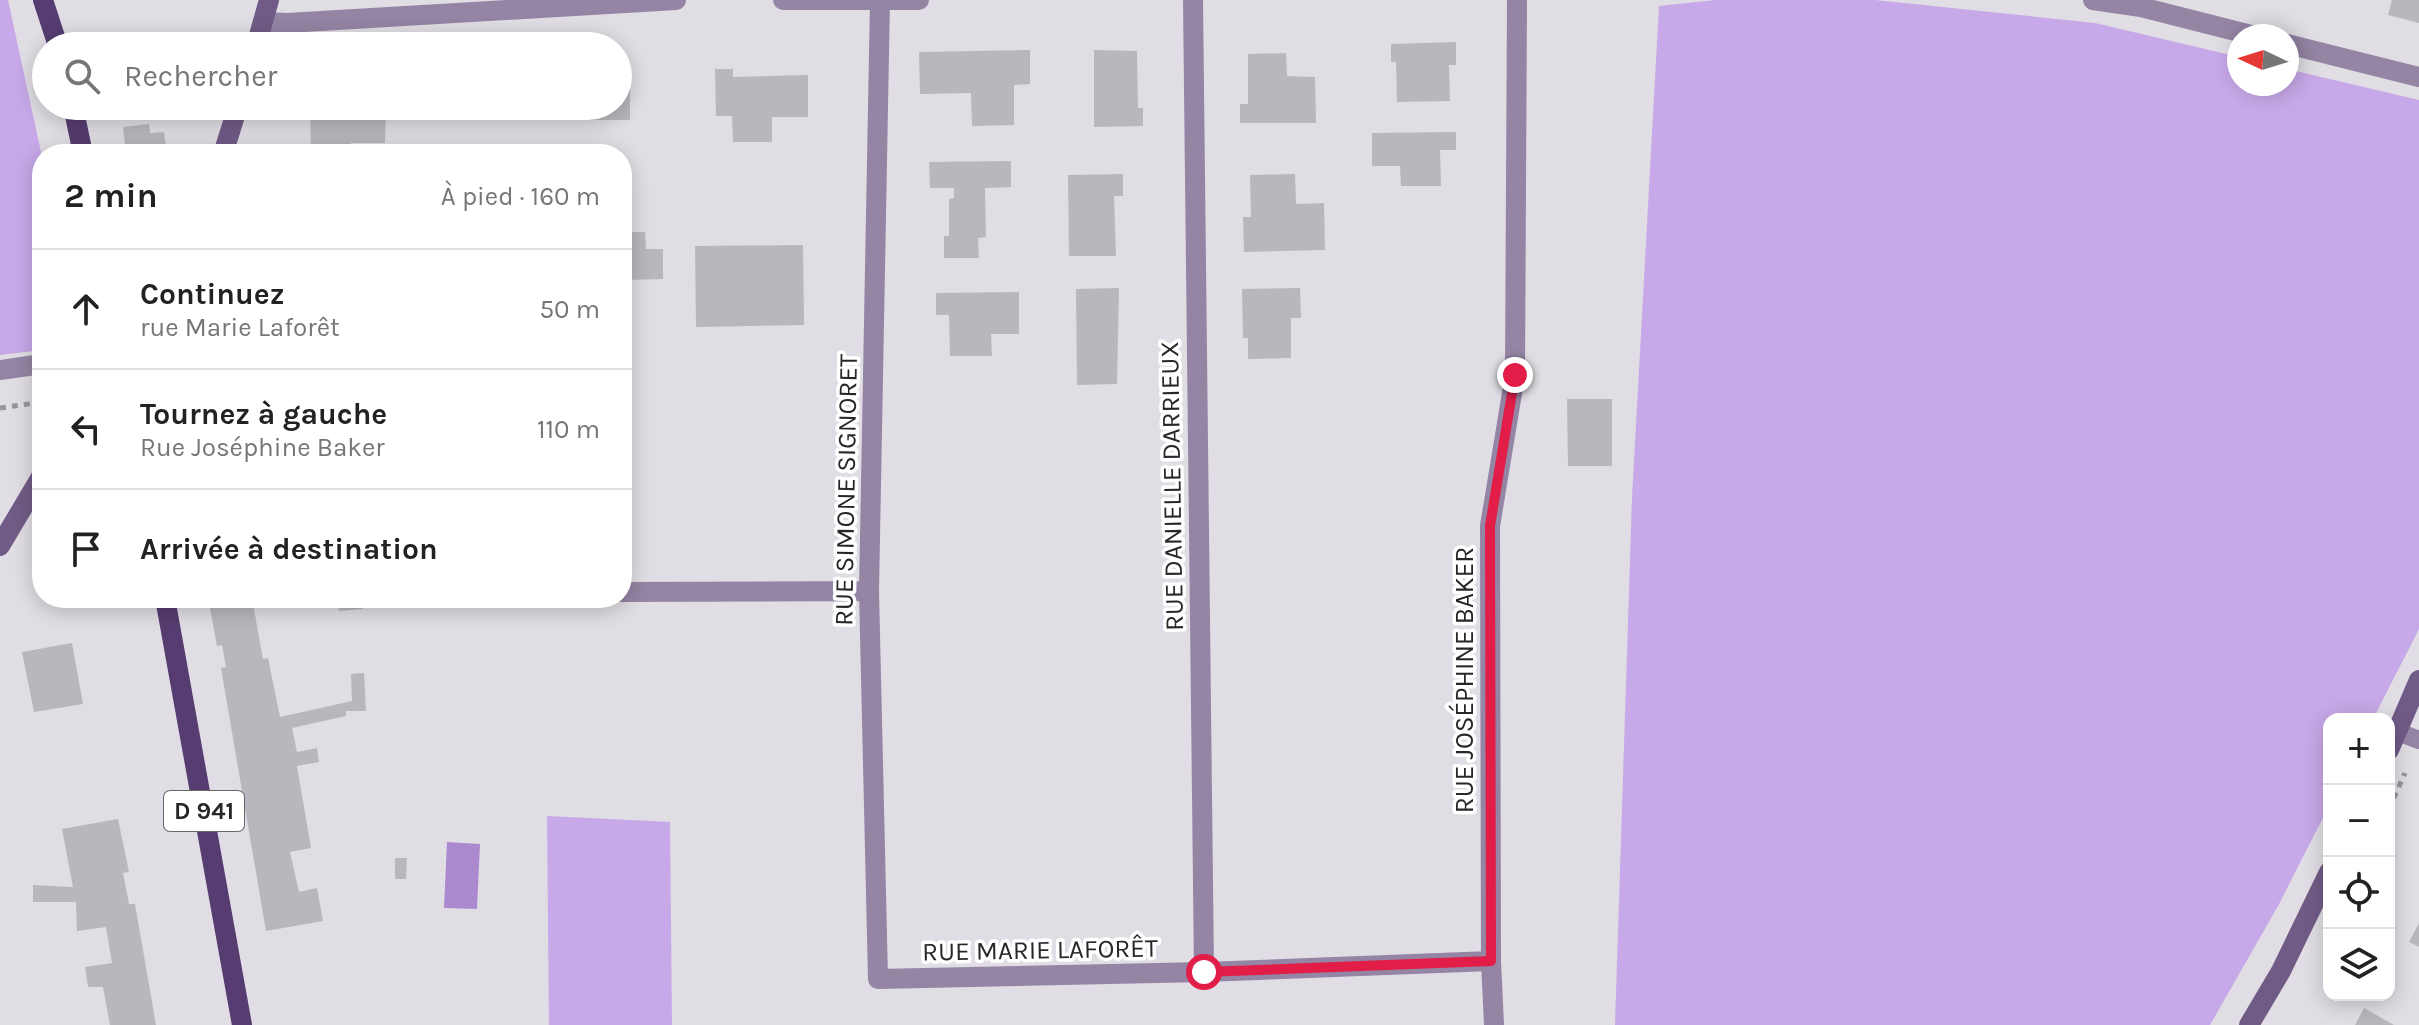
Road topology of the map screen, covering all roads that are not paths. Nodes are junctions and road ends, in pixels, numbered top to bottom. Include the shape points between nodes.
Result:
1 (43, 0) edge
2 (269, 0) edge
3 (676, 0) edge
4 (783, 0) edge
5 (880, 0) edge
6 (919, 0) edge
7 (1193, 0) edge
8 (1517, 0) edge
9 (2093, 0) edge
10 (263, 22) junction
11 (2227, 29) edge
12 (53, 32) edge
13 (260, 32) edge
14 (2299, 47) edge
15 (2419, 77) edge
16 (76, 120) edge
17 (234, 120) edge
18 (81, 144) edge
19 (226, 144) edge
20 (32, 365) edge
21 (0, 370) edge
22 (32, 492) edge
23 (0, 546) edge
24 (869, 591) junction
25 (632, 592) edge
26 (167, 608) edge
27 (2419, 680) edge
28 (2395, 736) edge
29 (2419, 740) edge
30 (2395, 741) edge
31 (2323, 884) edge
32 (1491, 961) junction
33 (1204, 972) junction
34 (878, 979) joint
35 (242, 1025) edge
36 (1494, 1025) edge
37 (2249, 1025) edge

1 - 12 main road
2 - 10 street
3 - 10 street
4 - 5 street
5 - 6 street
5 - 24 street, RUE SIMONE SIGNORET
7 - 33 street, RUE DANIELLE DARRIEUX
8 - 32 street, RUE JOSÉPHINE BAKER via 1515,375 1490,526
9 - 11 street
10 - 13 street
14 - 15 street
16 - 18 main road
17 - 19 street
20 - 21 street
22 - 23 street
24 - 25 street
24 - 34 street, RUE SIMONE SIGNORET
26 - 35 main road, D 941
27 - 28 street
29 - 30 lane
31 - 37 street
32 - 33 street, RUE MARIE LAFORÊT
32 - 36 street, RUE JOSÉPHINE BAKER
33 - 34 street, RUE MARIE LAFORÊT

